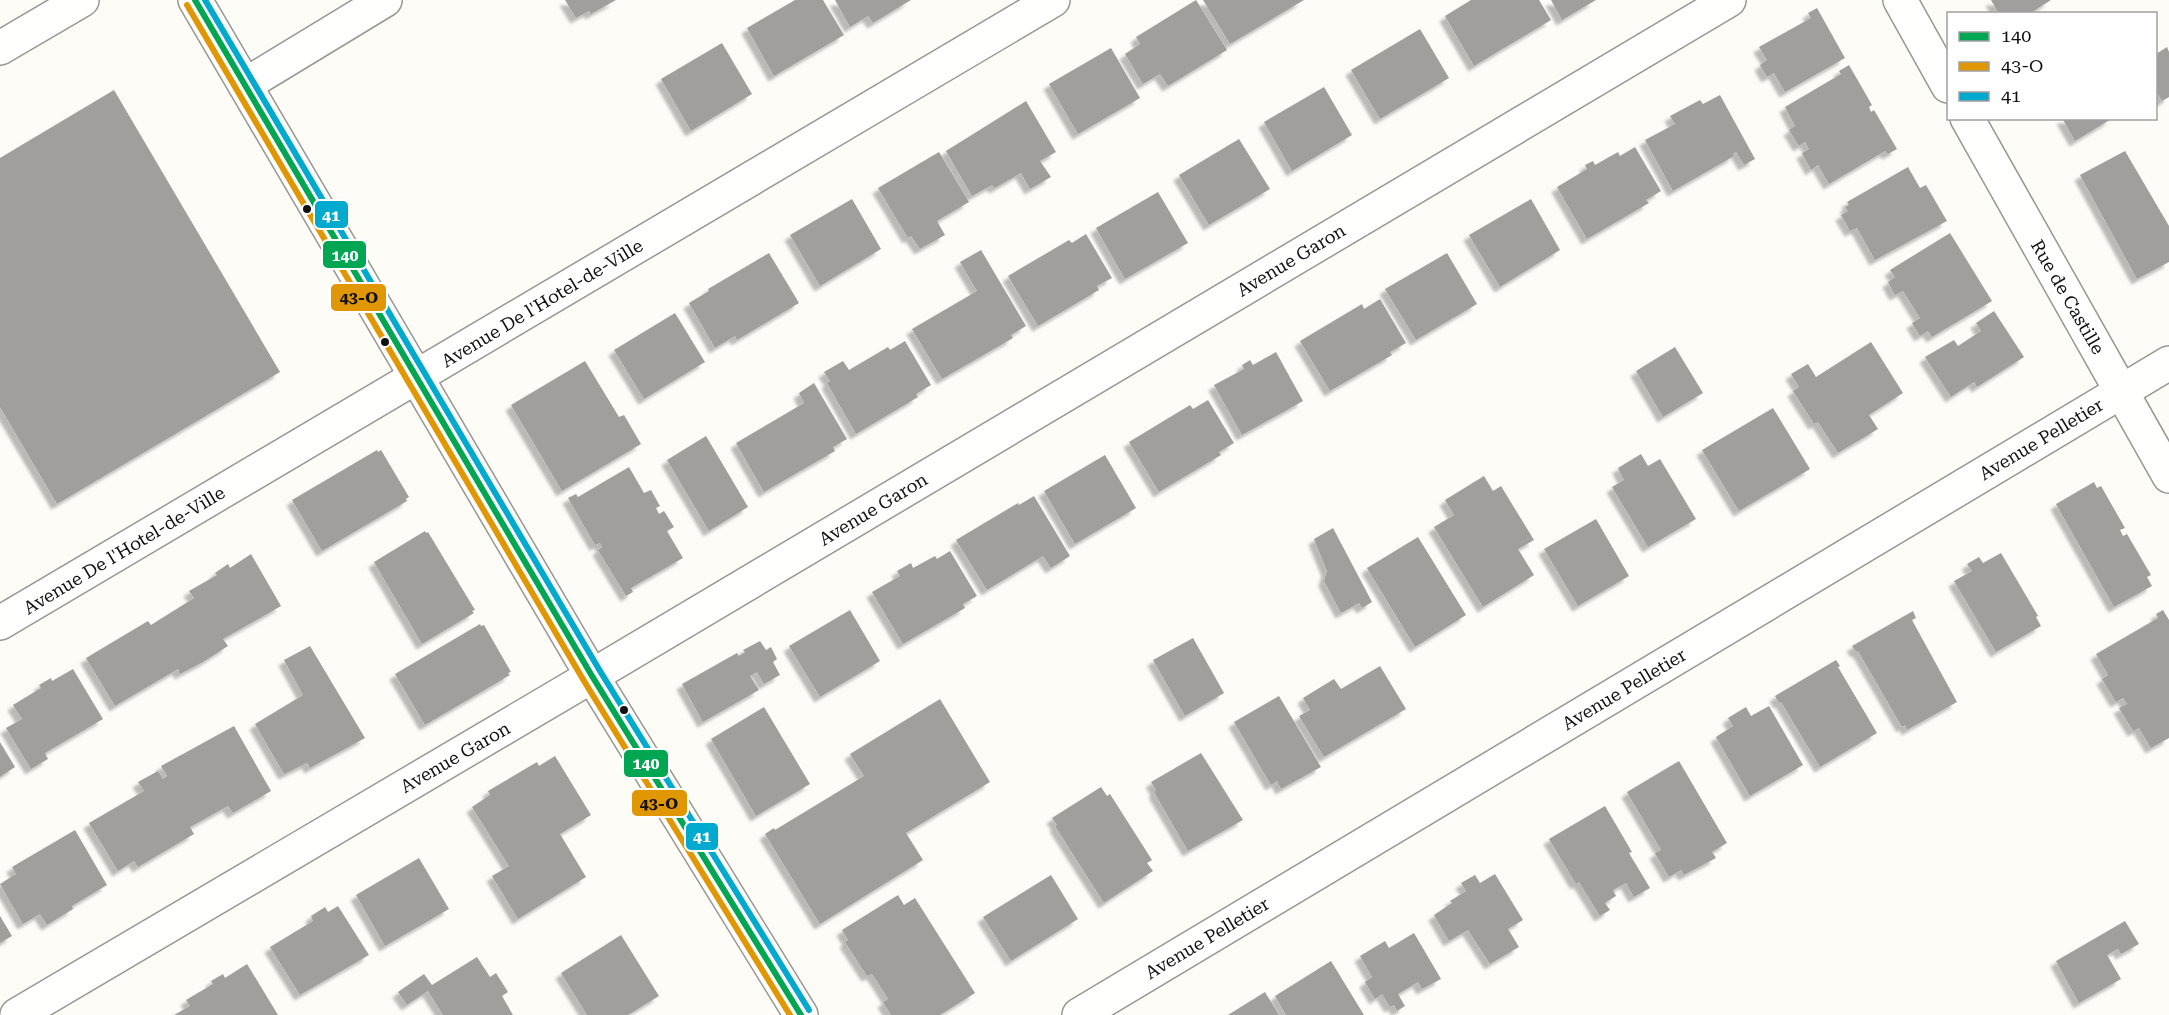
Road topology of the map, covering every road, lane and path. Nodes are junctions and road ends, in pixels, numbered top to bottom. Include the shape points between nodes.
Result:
1 (82, 0) edge
2 (195, 0) edge
3 (385, 0) edge
4 (1053, 0) edge
5 (1729, 0) edge
6 (1900, 0) edge
7 (0, 48) edge
8 (1947, 84) edge
9 (245, 85) junction
10 (1968, 120) edge
11 (2169, 363) edge
12 (418, 377) junction
13 (2122, 391) junction
14 (2169, 476) edge
15 (0, 623) edge
16 (592, 676) junction
17 (17, 1015) edge
18 (801, 1015) edge
19 (1079, 1015) edge

1 - 7 street
2 - 9 street
3 - 9 street
4 - 12 street, Avenue De l'Hotel-de-Ville
5 - 16 street, Avenue Garon
6 - 8 street
9 - 12 street
10 - 13 street, Rue de Castille
11 - 13 street, Avenue Pelletier
12 - 15 street, Avenue De l'Hotel-de-Ville
12 - 16 street
13 - 14 street, Rue de Castille
13 - 19 street, Avenue Pelletier
16 - 17 street, Avenue Garon
16 - 18 street

